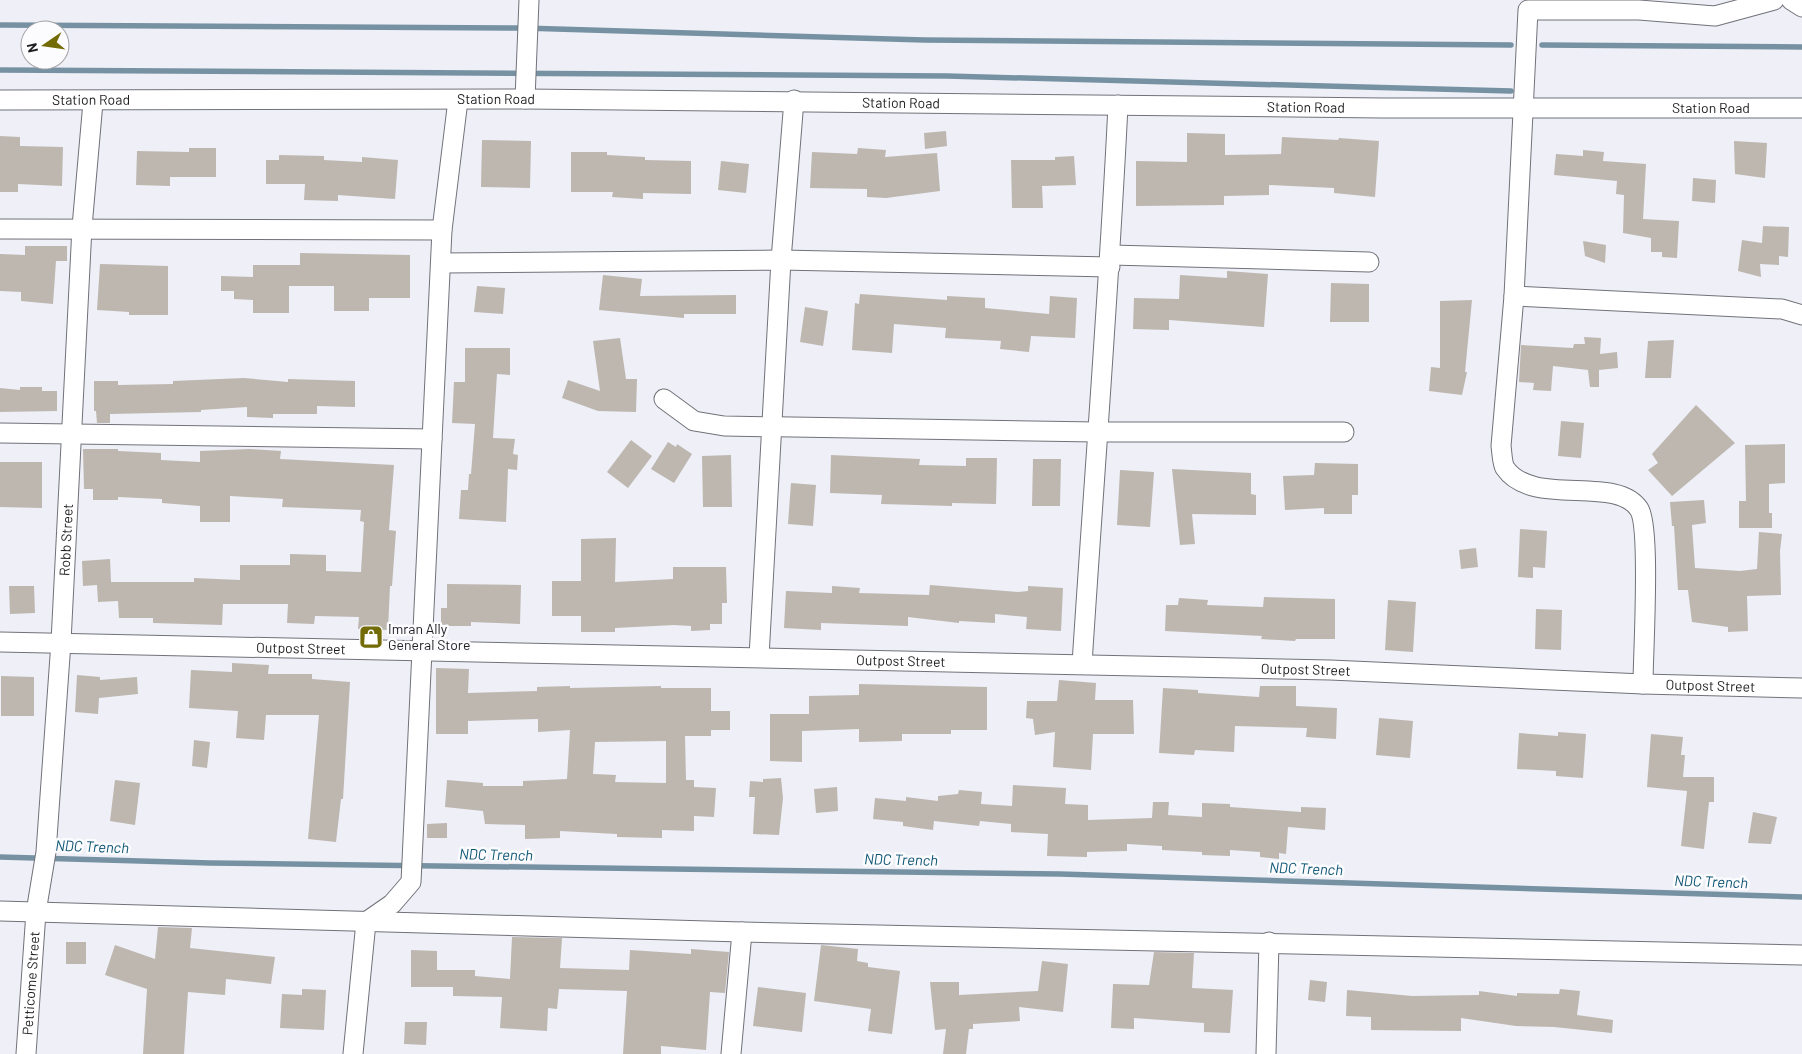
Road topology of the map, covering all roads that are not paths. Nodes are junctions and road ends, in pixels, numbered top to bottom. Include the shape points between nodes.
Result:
1 (1774, 0) edge
2 (1791, 0) edge
3 (529, 5) edge
4 (1802, 7) edge
5 (525, 99) junction
6 (0, 100) edge
7 (458, 100) junction
8 (794, 100) junction
9 (93, 102) junction
10 (1118, 105) junction
11 (1523, 106) junction
12 (1802, 108) edge
13 (82, 228) junction
14 (0, 229) edge
15 (442, 230) junction
16 (781, 260) junction
17 (1110, 261) junction
18 (1369, 262) dead end
19 (441, 263) junction
20 (1514, 296) junction
21 (1802, 315) edge
22 (664, 398) dead end
23 (770, 426) junction
24 (1097, 432) junction
25 (1344, 432) dead end
26 (0, 433) edge
27 (73, 434) junction
28 (432, 439) junction
29 (0, 642) edge
30 (61, 642) junction
31 (423, 650) junction
32 (759, 656) junction
33 (1082, 664) junction
34 (1643, 684) junction
35 (1802, 688) edge
36 (44, 876) joint
37 (0, 911) edge
38 (36, 912) junction
39 (366, 922) junction
40 (742, 932) junction
41 (1269, 942) junction
42 (1802, 955) edge
43 (26, 1054) edge
44 (353, 1054) edge
45 (731, 1054) edge
46 (1266, 1054) edge

1 - 11 street via 1716,16 1639,10 1528,10
2 - 4 street
3 - 5 street
5 - 7 street, Station Road
5 - 8 street, Station Road
6 - 9 street, Station Road
7 - 9 street, Station Road
7 - 15 street
8 - 10 street, Station Road
8 - 16 street
9 - 13 street, Robb Street
10 - 11 street, Station Road
10 - 17 street
11 - 12 street, Station Road
11 - 20 street
13 - 14 street
13 - 15 street
13 - 27 street, Robb Street
15 - 19 street
16 - 17 street
16 - 19 street
16 - 23 street
17 - 18 street
17 - 24 street
19 - 28 street
20 - 21 street via 1782,309
20 - 34 street via 1501,446 1504,467 1518,480 1530,484 1558,490 1619,495 1639,509 1645,523
22 - 23 street via 694,421 724,426
23 - 24 street
23 - 32 street
24 - 25 street
24 - 33 street
26 - 27 street
27 - 28 street
27 - 30 street, Robb Street
28 - 31 street
29 - 30 street, Outpost Street
30 - 31 street, Outpost Street
30 - 36 street, Robb Street
31 - 32 street, Outpost Street
31 - 39 street via 411,882 392,904
32 - 33 street, Outpost Street
33 - 34 street, Outpost Street via 1330,670
34 - 35 street, Outpost Street
36 - 38 street, Petticome Street
37 - 38 street
38 - 39 street
38 - 43 street, Petticome Street
39 - 40 street
39 - 44 street
40 - 41 street
40 - 45 street
41 - 42 street
41 - 46 street

